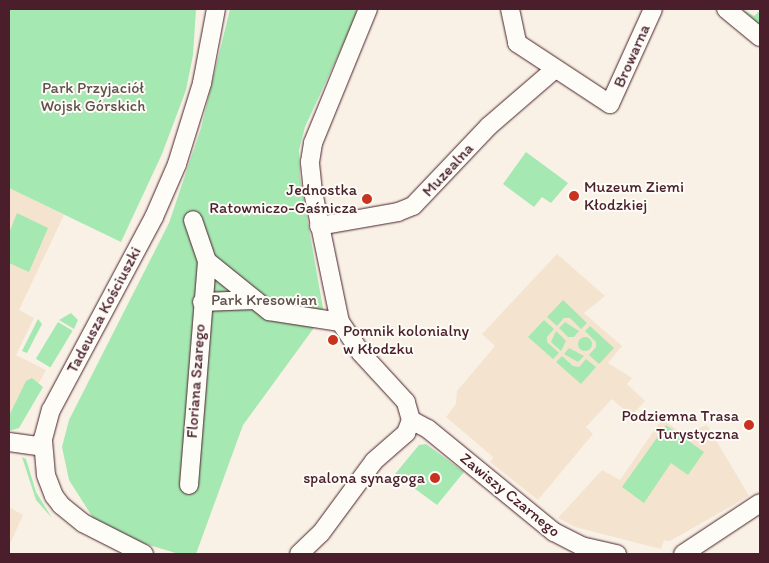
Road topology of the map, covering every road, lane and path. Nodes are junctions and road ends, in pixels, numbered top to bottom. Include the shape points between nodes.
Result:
1 (368, 9) edge
2 (510, 9) edge
3 (653, 9) edge
4 (726, 9) edge
5 (214, 13) edge
6 (760, 37) edge
7 (554, 69) junction
8 (193, 220) dead end
9 (319, 226) junction
10 (207, 261) junction
11 (255, 300) junction
12 (202, 302) junction
13 (340, 322) junction
14 (411, 420) junction
15 (9, 442) edge
16 (42, 447) junction
17 (189, 485) dead end
18 (760, 503) edge
19 (321, 533) junction
20 (144, 554) edge
21 (299, 554) edge
22 (312, 554) edge
23 (617, 554) edge
24 (683, 554) edge

1 - 9 street via 312,143 310,162
2 - 7 street via 517,43
3 - 7 street, Browarna via 610,104
4 - 6 street
5 - 16 street, Tadeusza Kościuszki via 202,83 177,164 154,217 54,403 44,429
7 - 9 street, Muzealna via 489,126 420,201 406,210
8 - 10 street, Floriana Szarego
9 - 13 street
10 - 11 street
10 - 12 street, Floriana Szarego
11 - 12 street
11 - 13 street via 280,315
12 - 17 street, Floriana Szarego
13 - 14 street via 361,353 406,402
14 - 19 street via 406,433 374,461
14 - 23 street, Zawiszy Czarnego via 428,428 554,532 581,546
15 - 16 street
16 - 20 street, Tadeusza Kościuszki via 48,481 61,505 83,523
18 - 24 street
19 - 21 street
19 - 22 street

